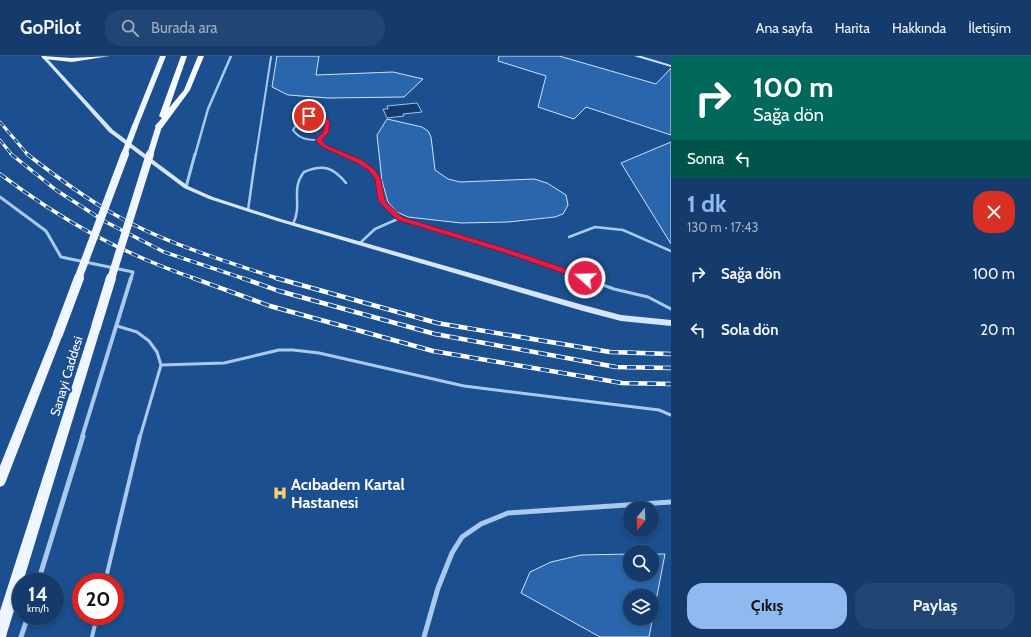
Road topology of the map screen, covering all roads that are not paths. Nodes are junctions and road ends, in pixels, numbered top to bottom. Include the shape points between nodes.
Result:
1 (44, 56) edge
2 (108, 56) edge
3 (162, 56) edge
4 (184, 56) edge
5 (202, 56) edge
6 (230, 56) edge
7 (636, 56) edge
8 (271, 58) dead end
9 (671, 65) edge
10 (159, 126) junction
11 (318, 140) junction
12 (346, 183) dead end
13 (186, 187) junction
14 (0, 197) edge
15 (248, 210) junction
16 (400, 218) junction
17 (293, 224) junction
18 (569, 237) dead end
19 (360, 243) junction
20 (671, 250) edge
21 (671, 309) edge
22 (671, 323) edge
23 (117, 326) junction
24 (161, 365) junction
25 (671, 415) edge
26 (0, 481) edge
27 (671, 502) edge
28 (41, 573) edge
29 (107, 573) edge
30 (25, 625) edge
31 (95, 625) edge
32 (0, 633) edge
33 (21, 637) edge
34 (92, 637) edge
35 (424, 637) edge

1 - 2 main road via 72,60
1 - 13 main road via 111,131
3 - 26 main road, Sanayi Caddesi, bridge
4 - 10 highway
5 - 10 highway via 187,90
6 - 13 street via 208,109
7 - 9 main road
8 - 15 lane
10 - 32 main road, Sanayi Caddesi, bridge
11 - 11 lane via 302,138 294,133 299,120 314,114 327,122 328,128 324,136
11 - 16 lane via 324,146 360,161 372,170 378,179 382,201
12 - 17 lane via 337,171 328,167 304,172 297,185 298,213
13 - 15 main road
14 - 23 street via 46,231 61,257 133,272
15 - 17 main road
16 - 19 lane via 375,229
16 - 21 lane via 516,254 625,292 647,296
17 - 19 main road
18 - 20 lane via 595,227 623,230
19 - 22 main road via 614,316
23 - 24 lane via 137,332 150,341
23 - 28 street
24 - 25 lane via 224,363 279,350 293,350 464,386 659,410
24 - 29 lane via 146,411
27 - 35 street via 508,513 485,521 459,541 440,580
30 - 33 street
31 - 34 lane

